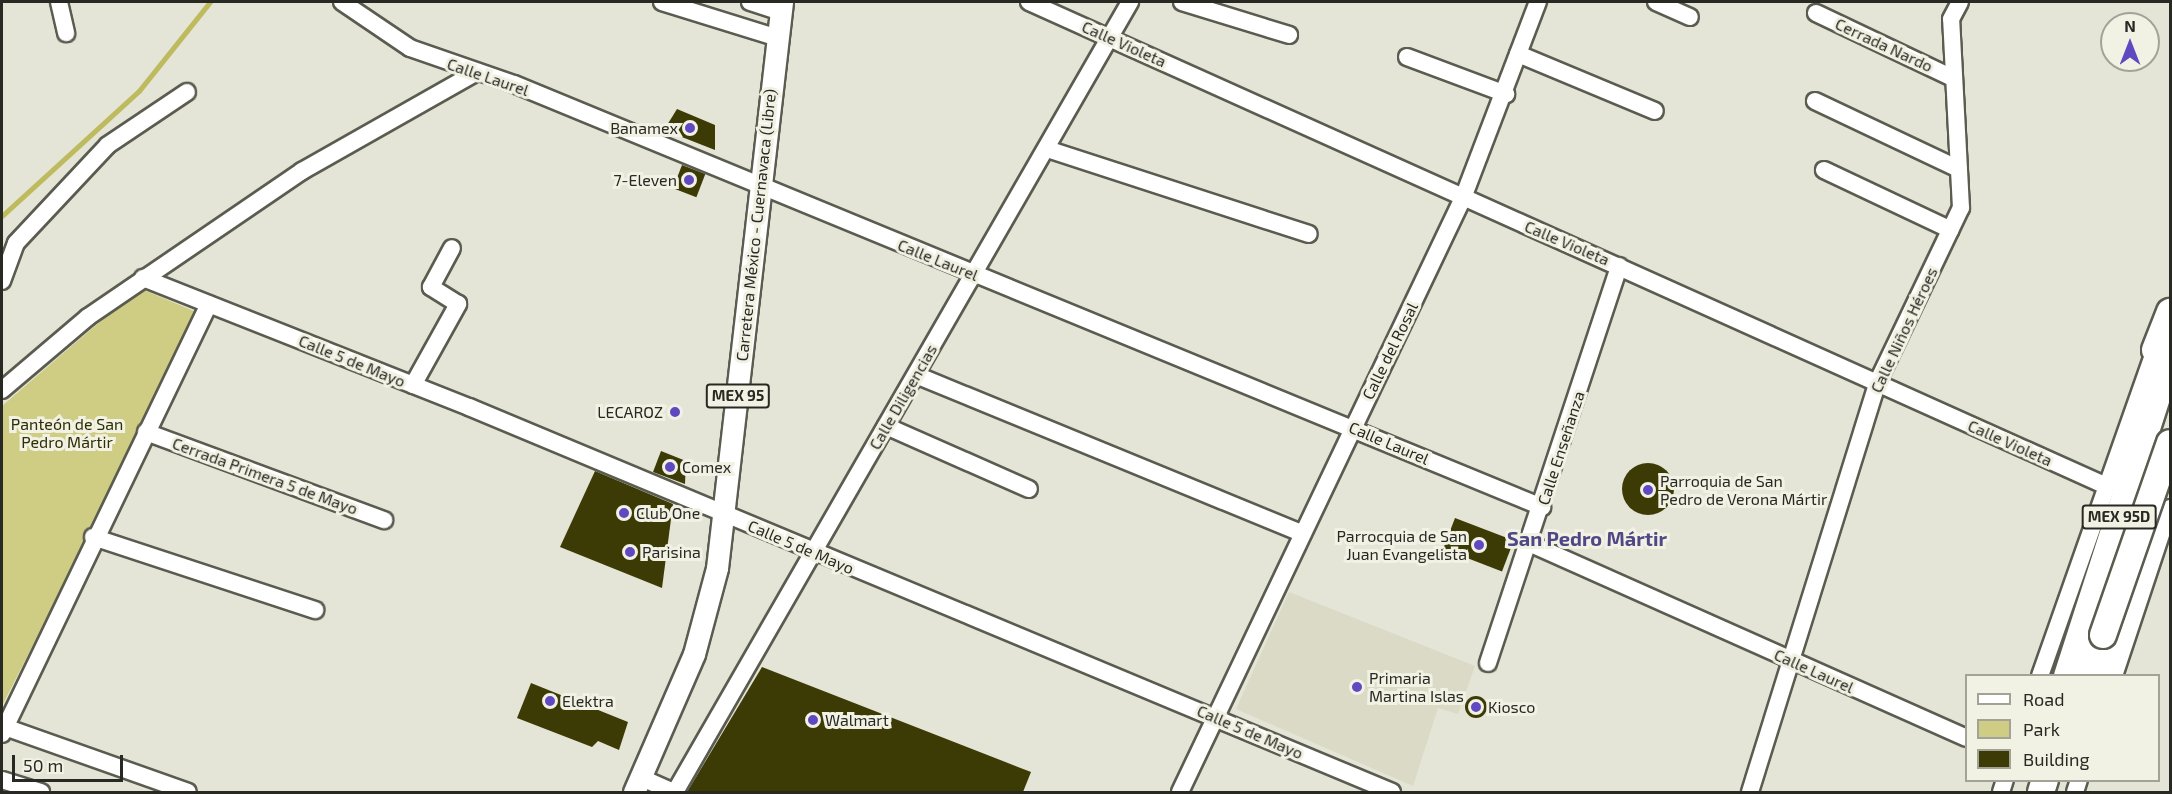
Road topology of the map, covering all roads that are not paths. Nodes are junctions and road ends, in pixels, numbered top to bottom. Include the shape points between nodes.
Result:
1 (59, 2) edge
2 (342, 2) edge
3 (662, 2) edge
4 (750, 2) edge
5 (1029, 2) edge
6 (1130, 2) edge
7 (1182, 2) edge
8 (1538, 2) edge
9 (1656, 2) edge
10 (1960, 2) edge
11 (781, 7) edge
12 (1816, 13) dead end
13 (1690, 17) dead end
14 (66, 33) dead end
15 (1289, 35) dead end
16 (778, 38) junction
17 (1110, 38) junction
18 (1518, 54) junction
19 (1407, 57) dead end
20 (477, 72) junction
21 (1953, 78) junction
22 (187, 92) dead end
23 (1506, 94) junction
24 (1815, 100) dead end
25 (1655, 111) dead end
26 (1047, 149) junction
27 (1959, 169) junction
28 (1824, 170) dead end
29 (760, 186) junction
30 (1463, 198) junction
31 (1950, 230) junction
32 (1310, 234) dead end
33 (452, 248) dead end
34 (1619, 266) junction
35 (974, 275) junction
36 (143, 278) junction
37 (2, 281) edge
38 (209, 304) junction
39 (2170, 312) edge
40 (2163, 354) edge
41 (916, 375) junction
42 (1877, 383) junction
43 (413, 385) junction
44 (2, 390) edge
45 (2170, 406) edge
46 (886, 426) junction
47 (1353, 428) junction
48 (146, 432) junction
49 (2170, 434) edge
50 (2170, 443) edge
51 (2104, 485) junction
52 (1029, 489) dead end
53 (1542, 507) junction
54 (725, 515) junction
55 (2169, 515) edge
56 (384, 520) dead end
57 (1302, 534) junction
58 (93, 537) junction
59 (1530, 544) junction
60 (812, 553) junction
61 (315, 610) dead end
62 (1792, 662) junction
63 (1488, 663) dead end
64 (2040, 674) edge
65 (2067, 674) edge
66 (2079, 674) edge
67 (2091, 674) edge
68 (2091, 674) edge
69 (2114, 674) edge
70 (1215, 717) junction
71 (3, 729) edge
72 (1965, 738) edge
73 (2, 780) edge
74 (638, 785) edge
75 (41, 792) edge
76 (188, 792) edge
77 (674, 792) edge
78 (1180, 792) edge
79 (1392, 792) edge
80 (1750, 792) edge

1 - 14 street
2 - 20 street, Calle Laurel via 410,48
3 - 16 street
4 - 11 street
5 - 17 street, Calle Violeta
6 - 17 street, Calle Diligencias
7 - 15 street
8 - 18 street, Calle del Rosal
9 - 13 street
10 - 21 street, Calle Niños Héroes via 1952,19
11 - 16 main road, Carretera México - Cuernavaca (Libre) / MEX 95
12 - 21 street, Cerrada Nardo
16 - 29 main road, Carretera México - Cuernavaca (Libre) / MEX 95
17 - 26 street, Calle Diligencias
17 - 30 street, Calle Violeta
18 - 23 street, Calle del Rosal
18 - 25 street
19 - 23 street
20 - 29 street, Calle Laurel
20 - 36 street via 302,171
21 - 27 street, Calle Niños Héroes
22 - 37 street via 108,145 16,243
23 - 30 street, Calle del Rosal
24 - 27 street
26 - 32 street
26 - 35 street, Calle Diligencias
27 - 31 street, Calle Niños Héroes via 1961,208
28 - 31 street
29 - 35 street, Calle Laurel
29 - 54 main road, Carretera México - Cuernavaca (Libre) / MEX 95
30 - 34 street, Calle Violeta
30 - 47 street, Calle del Rosal
31 - 42 street, Calle Niños Héroes
33 - 43 street via 431,287 458,304
34 - 42 street, Calle Violeta
34 - 53 street, Calle Enseñanza
35 - 41 street, Calle Diligencias
35 - 47 street, Calle Laurel
36 - 38 street, Calle 5 de Mayo
36 - 44 street
38 - 43 street, Calle 5 de Mayo
38 - 48 street
39 - 40 highway
40 - 51 street
40 - 65 highway, MEX 95D
41 - 46 street, Calle Diligencias
41 - 57 street
42 - 51 street, Calle Violeta
42 - 62 street, Calle Niños Héroes
43 - 54 street, Calle 5 de Mayo
45 - 66 highway
46 - 52 street
46 - 60 street, Calle Diligencias
47 - 53 street, Calle Laurel
47 - 57 street, Calle del Rosal
48 - 56 street, Cerrada Primera 5 de Mayo
48 - 58 street
49 - 67 highway, MEX 95D
50 - 68 highway, bridge
51 - 64 street
53 - 59 street, Calle Enseñanza
54 - 60 street, Calle 5 de Mayo
54 - 74 main road, Carretera México - Cuernavaca (Libre) / MEX 95 via 694,654
55 - 69 street
57 - 70 street, Calle del Rosal
58 - 61 street
58 - 71 street
59 - 62 street, Calle Laurel
59 - 63 street, Calle Enseñanza
60 - 70 street, Calle 5 de Mayo
60 - 77 street, Calle Diligencias
62 - 72 street, Calle Laurel
62 - 80 street, Calle Niños Héroes
70 - 78 street, Calle del Rosal
70 - 79 street, Calle 5 de Mayo
71 - 76 street
73 - 75 street
74 - 77 street

